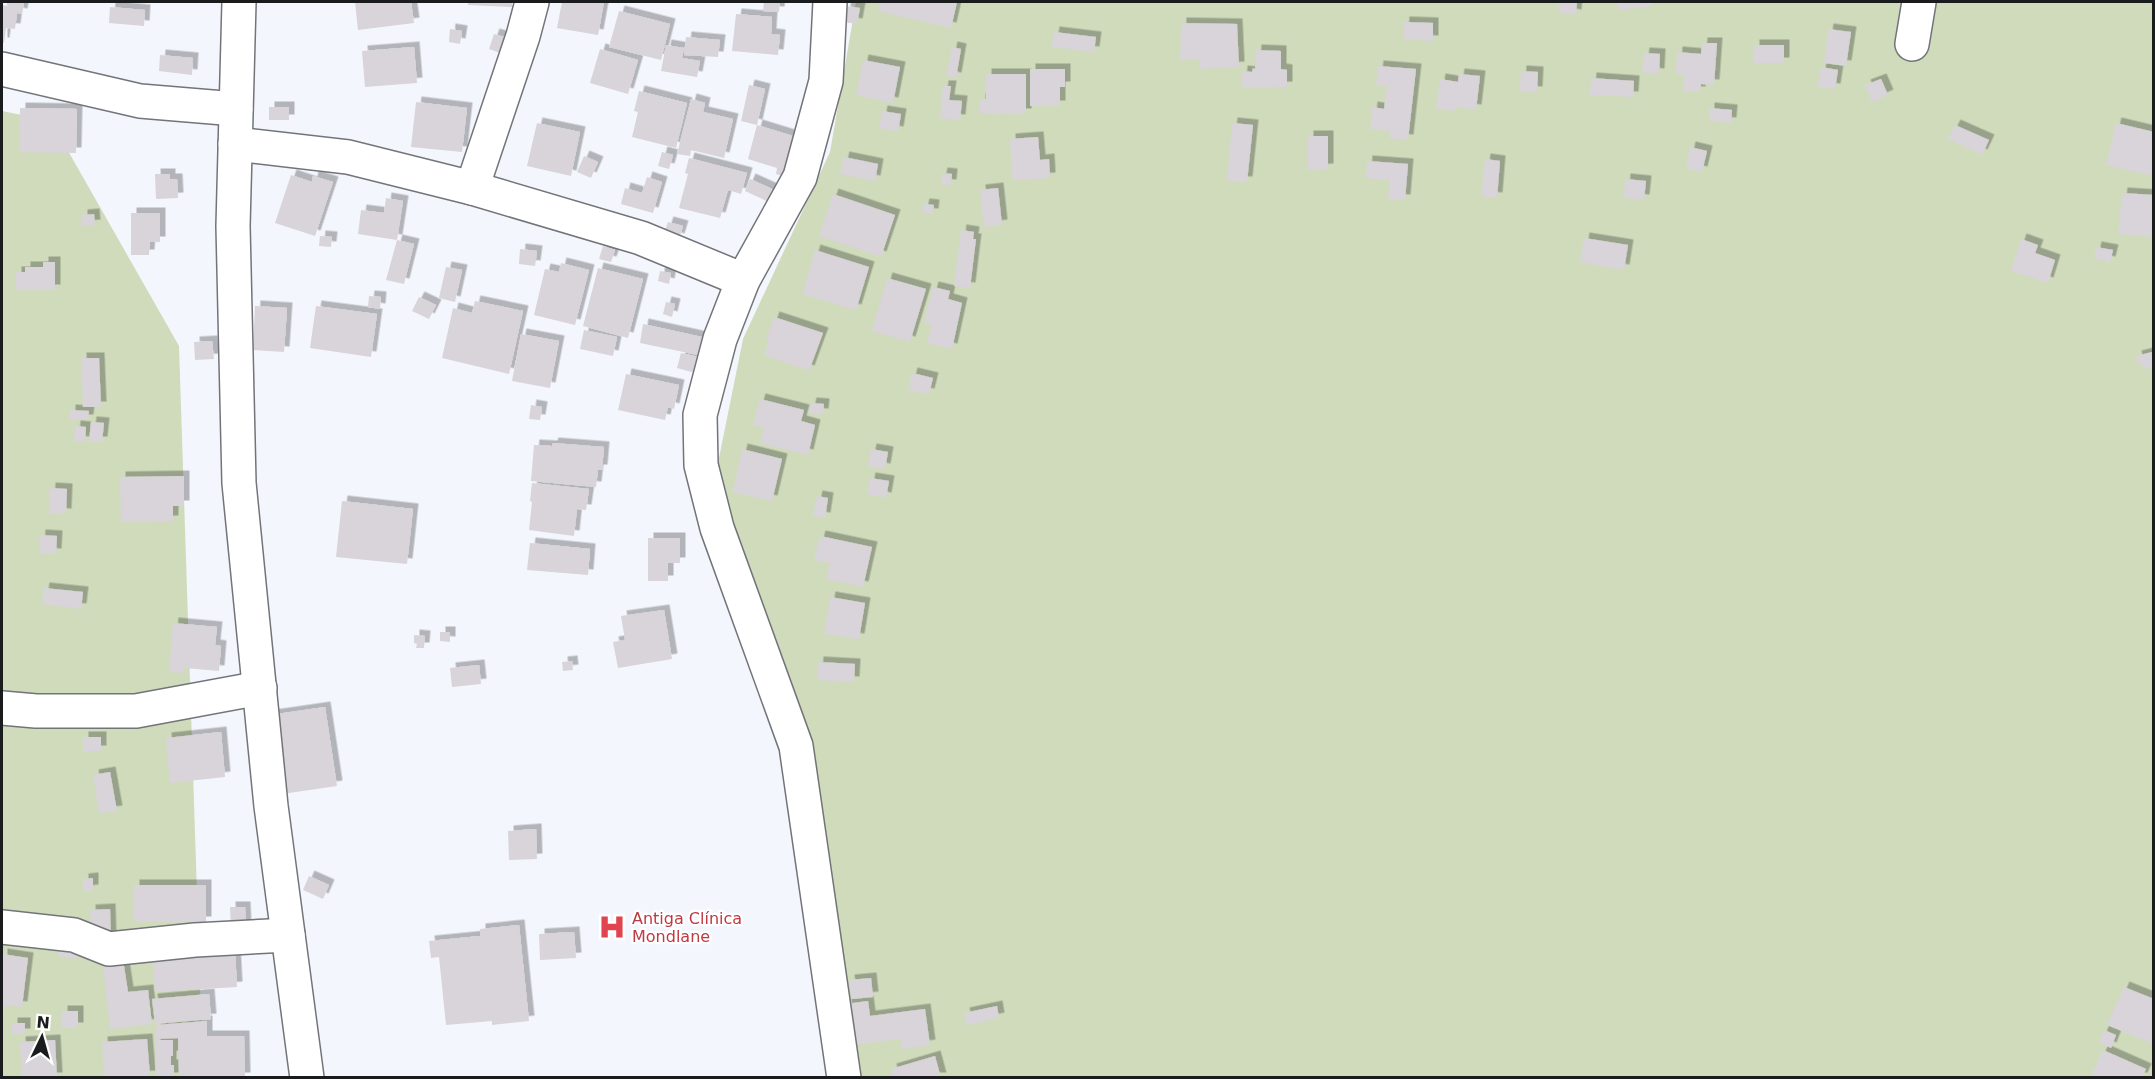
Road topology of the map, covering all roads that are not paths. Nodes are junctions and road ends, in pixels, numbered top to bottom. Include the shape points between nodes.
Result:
1 (239, 2) edge
2 (532, 2) edge
3 (830, 2) edge
4 (1919, 2) edge
5 (1912, 44) dead end
6 (2, 69) edge
7 (237, 109) junction
8 (235, 144) junction
9 (472, 188) junction
10 (743, 280) junction
11 (260, 688) junction
12 (2, 708) edge
13 (2, 927) edge
14 (288, 935) junction
15 (307, 1077) edge
16 (844, 1077) edge

1 - 7 street
2 - 9 street
3 - 10 street via 826,81 800,177
4 - 5 street
6 - 7 street via 140,101
7 - 8 street
8 - 9 street via 348,157
8 - 11 street via 239,483
9 - 10 street via 641,238
10 - 16 street via 720,339 700,415 701,465 717,528 796,746
11 - 12 street via 136,711
11 - 14 street
13 - 14 street via 74,934 109,949
14 - 15 street

